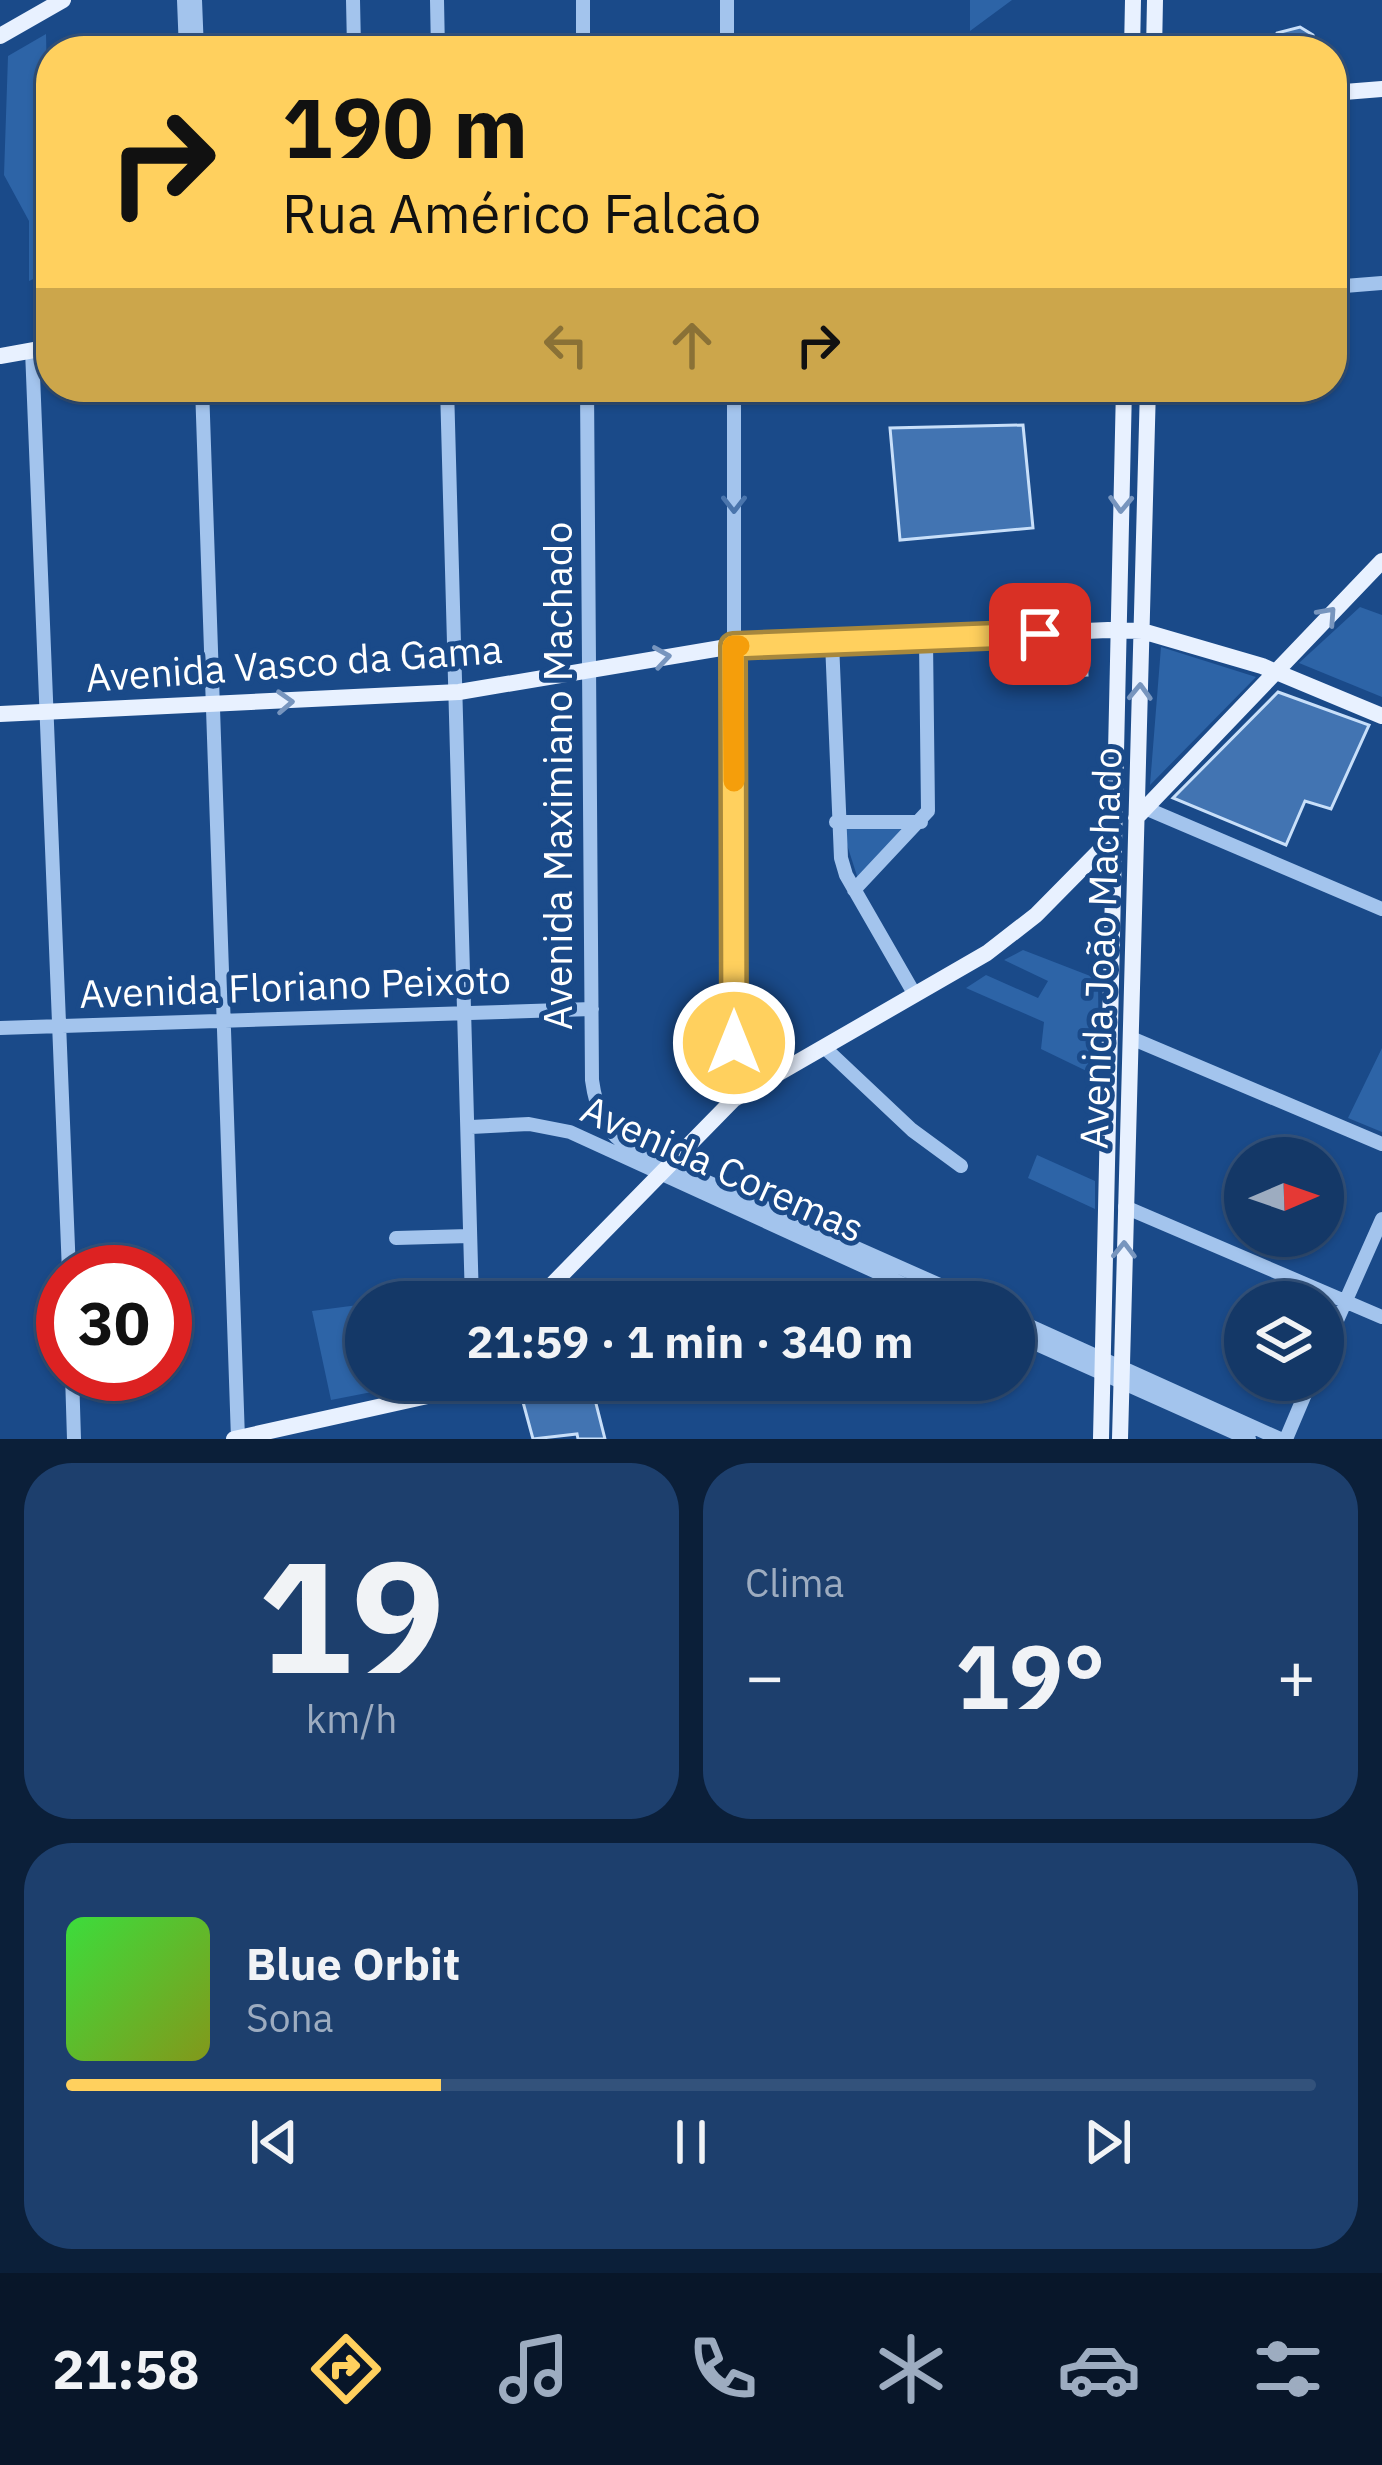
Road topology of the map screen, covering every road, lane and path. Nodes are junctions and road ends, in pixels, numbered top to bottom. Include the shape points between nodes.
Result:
1 (63, 0) edge
2 (184, 0) edge
3 (195, 0) edge
4 (353, 0) edge
5 (437, 0) edge
6 (583, 0) edge
7 (727, 0) edge
8 (1133, 0) edge
9 (1155, 0) edge
10 (0, 36) edge
11 (185, 36) edge
12 (196, 36) edge
13 (354, 36) edge
14 (438, 36) edge
15 (583, 36) edge
16 (727, 36) edge
17 (1132, 36) edge
18 (1154, 36) edge
19 (1382, 89) edge
20 (1347, 92) edge
21 (1382, 283) edge
22 (1347, 286) edge
23 (36, 350) edge
24 (0, 356) edge
25 (43, 402) edge
26 (202, 402) edge
27 (448, 402) edge
28 (587, 402) edge
29 (734, 402) edge
30 (1124, 402) edge
31 (1148, 402) edge
32 (1382, 561) edge
33 (1118, 631) junction
34 (1142, 631) junction
35 (926, 641) junction
36 (832, 642) junction
37 (733, 646) junction
38 (590, 668) junction
39 (1277, 671) junction
40 (459, 692) junction
41 (210, 706) junction
42 (49, 712) junction
43 (0, 715) edge
44 (1380, 718) edge
45 (1141, 813) junction
46 (836, 822) junction
47 (921, 822) junction
48 (1114, 836) junction
49 (854, 890) junction
50 (1382, 909) edge
51 (915, 994) junction
52 (592, 1009) junction
53 (463, 1014) junction
54 (225, 1021) junction
55 (61, 1026) junction
56 (0, 1028) edge
57 (1131, 1038) junction
58 (826, 1049) junction
59 (734, 1099) junction
60 (471, 1127) junction
61 (1382, 1144) edge
62 (633, 1149) joint
63 (961, 1166) dead end
64 (665, 1170) junction
65 (1125, 1207) junction
66 (1382, 1219) edge
67 (469, 1236) junction
68 (396, 1238) dead end
69 (68, 1245) edge
70 (471, 1281) edge
71 (556, 1281) edge
72 (898, 1281) edge
73 (928, 1281) edge
74 (1345, 1300) junction
75 (1382, 1316) edge
76 (1035, 1329) edge
77 (1035, 1341) edge
78 (1103, 1365) junction
79 (1122, 1374) junction
80 (73, 1401) edge
81 (405, 1401) edge
82 (1301, 1401) edge
83 (74, 1439) edge
84 (237, 1439) edge
85 (1101, 1439) edge
86 (1120, 1439) edge
87 (1249, 1439) edge
88 (1283, 1439) edge

1 - 10 main road
2 - 11 street
3 - 12 street
4 - 13 street
5 - 14 street
6 - 15 street
7 - 16 street
8 - 17 main road
9 - 18 main road
19 - 20 main road
21 - 22 street
23 - 24 main road
25 - 42 street
26 - 41 street
27 - 40 street
28 - 38 street, Avenida Maximiano Machado
29 -> 37 street
30 -> 33 main road, Avenida João Machado
31 - 34 main road, Avenida João Machado
39 -> 32 main road
33 - 34 main road, Avenida Vasco da Gama
33 - 35 main road, Avenida Vasco da Gama
33 - 48 main road, Avenida João Machado
34 - 39 main road, Avenida Vasco da Gama
45 -> 34 main road, Avenida João Machado
35 - 36 main road, Avenida Vasco da Gama
35 - 47 street via 932,788
36 - 37 main road, Avenida Vasco da Gama
36 - 46 street
38 -> 37 main road, Avenida Vasco da Gama
37 - 59 street
38 - 40 main road, Avenida Vasco da Gama
38 - 52 street, Avenida Maximiano Machado
39 - 44 main road, Avenida Vasco da Gama
39 - 45 main road
41 -> 40 main road, Avenida Vasco da Gama
40 - 53 street
41 - 42 main road, Avenida Vasco da Gama
41 - 54 street
42 - 43 main road, Avenida Vasco da Gama
42 - 55 street
45 - 50 street
45 - 57 main road, Avenida João Machado
46 - 47 street
46 - 49 street
47 - 49 street
48 - 51 main road via 1012,935
48 - 78 main road, Avenida João Machado
49 - 51 street
51 - 58 main road
52 - 53 street, Avenida Floriano Peixoto
52 - 62 street, Avenida Maximiano Machado via 596,1102 612,1133
53 - 54 street, Avenida Floriano Peixoto
53 - 60 street
54 - 55 street, Avenida Floriano Peixoto
54 - 84 street
55 - 56 street, Avenida Floriano Peixoto
55 - 69 street
57 - 61 street
57 - 65 main road, Avenida João Machado
58 - 59 main road
58 - 63 street
59 - 64 main road
60 - 64 street, Avenida Coremas via 551,1127
60 - 67 street
62 - 64 street, Avenida Coremas
64 - 71 main road
64 - 72 street, Avenida Coremas
64 - 73 street, Avenida Coremas
65 - 74 street
79 -> 65 main road, Avenida João Machado
66 - 74 street
67 - 68 street
67 - 70 street
74 - 75 street
76 - 78 street
77 - 78 street
78 - 79 street
78 - 85 main road, Avenida João Machado
79 - 86 main road, Avenida João Machado
79 - 87 street
79 - 88 street
80 - 83 street
81 - 84 main road
82 - 88 street

